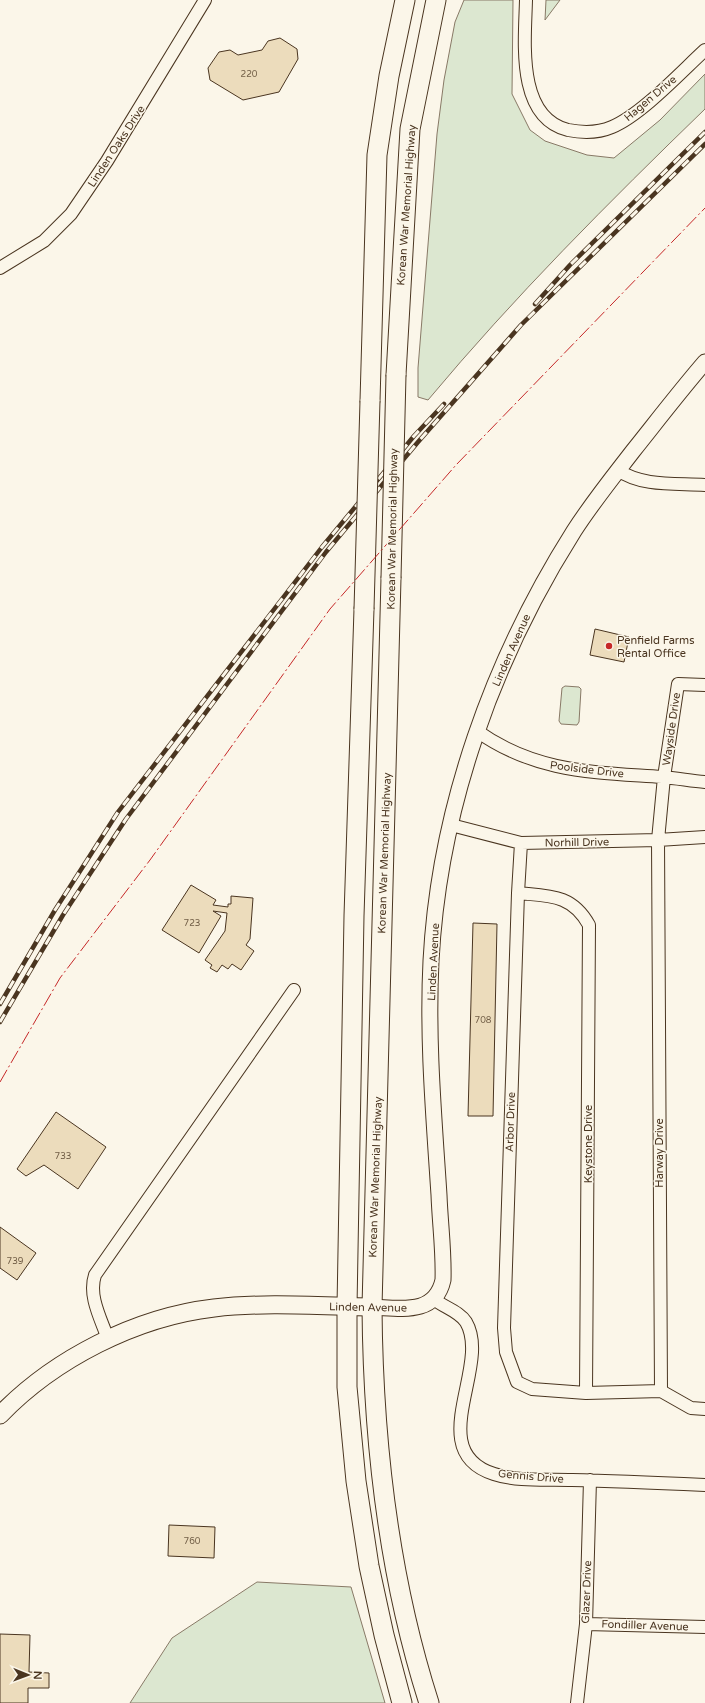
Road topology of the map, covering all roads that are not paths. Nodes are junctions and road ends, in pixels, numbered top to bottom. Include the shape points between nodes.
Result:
1 (206, 0) edge
2 (405, 0) edge
3 (436, 0) edge
4 (526, 0) edge
5 (705, 50) edge
6 (0, 268) edge
7 (705, 362) edge
8 (618, 470) junction
9 (705, 485) edge
10 (705, 685) edge
11 (477, 731) junction
12 (664, 777) junction
13 (705, 782) edge
14 (451, 825) junction
15 (705, 837) edge
16 (658, 840) junction
17 (522, 843) junction
18 (518, 893) junction
19 (294, 990) dead end
20 (434, 1299) junction
21 (347, 1307) junction
22 (372, 1307) junction
23 (108, 1339) junction
24 (661, 1391) junction
25 (586, 1393) junction
26 (705, 1409) edge
27 (0, 1415) edge
28 (590, 1480) junction
29 (705, 1485) edge
30 (586, 1624) junction
31 (705, 1627) edge
32 (402, 1703) edge
33 (429, 1703) edge
34 (577, 1703) edge

1 - 6 street, Linden Oaks Drive via 136,115 71,214 44,241
2 - 21 main road, bridge via 389,76 377,155 354,924
3 - 22 main road, Korean War Memorial Highway, bridge via 410,129 396,374
4 - 5 street, Hagen Drive via 527,77 531,96 540,112 550,122 563,128 591,132 613,127 644,106
7 - 8 street, Linden Avenue
8 - 9 street via 626,476 646,481
8 - 11 street, Linden Avenue via 576,529 536,595 503,664
10 - 12 street, Wayside Drive via 678,684
11 - 12 street, Poolside Drive via 494,743 539,763 572,770
11 - 14 street, Linden Avenue
12 - 13 street, Poolside Drive
12 - 16 street, Harway Drive
14 - 17 street, Norhill Drive
14 - 20 street, Linden Avenue via 439,886 431,961 430,1058 443,1272 442,1287
15 - 16 street, Norhill Drive
16 - 17 street, Norhill Drive
16 - 24 street, Harway Drive
17 - 18 street, Arbor Drive
18 - 25 street, Keystone Drive via 559,897 582,912 589,925
18 - 25 street, Arbor Drive via 504,1328 506,1352 517,1382 532,1389
19 - 23 street via 94,1275 92,1292
20 - 22 street, Linden Avenue via 417,1307
20 - 28 street, Gennis Drive via 461,1316 471,1335 471,1362 461,1423 466,1455 495,1474
21 - 22 main road, Linden Avenue
21 - 23 main road, Linden Avenue via 212,1308 168,1318
21 - 32 main road via 347,1387 356,1481 374,1589
22 - 33 main road, Korean War Memorial Highway via 374,1401 385,1501 406,1616
23 - 27 main road, Linden Avenue via 52,1370 28,1388
24 - 25 street
24 - 26 street via 691,1408
28 - 29 street, Gennis Drive
28 - 30 street, Glazer Drive
30 - 31 street, Fondiller Avenue
30 - 34 street, Glazer Drive

